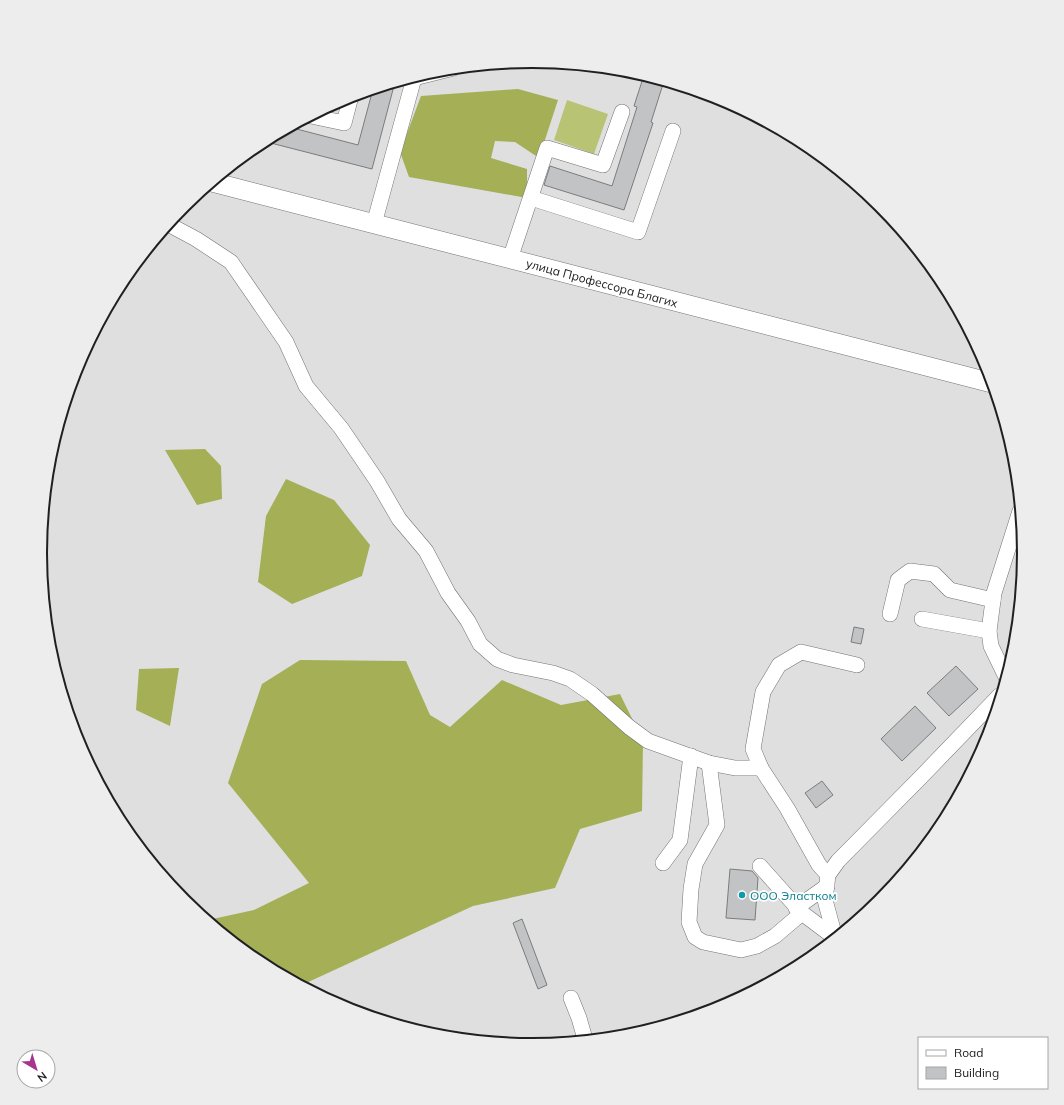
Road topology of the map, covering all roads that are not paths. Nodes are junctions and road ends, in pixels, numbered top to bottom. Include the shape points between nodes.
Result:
1 (412, 83) edge
2 (348, 103) edge
3 (622, 112) dead end
4 (318, 117) edge
5 (673, 131) dead end
6 (218, 183) edge
7 (531, 198) junction
8 (374, 224) junction
9 (173, 227) edge
10 (510, 259) junction
11 (985, 381) edge
12 (1016, 523) edge
13 (993, 600) junction
14 (890, 614) dead end
15 (922, 619) dead end
16 (989, 631) junction
17 (857, 665) dead end
18 (1002, 669) edge
19 (993, 703) edge
20 (691, 756) junction
21 (709, 763) junction
22 (761, 768) junction
23 (662, 863) dead end
24 (760, 866) dead end
25 (827, 880) junction
26 (799, 910) junction
27 (834, 932) edge
28 (831, 934) edge
29 (571, 998) dead end
30 (584, 1034) edge

1 - 8 lane
2 - 4 lane via 344,123
3 - 7 lane via 603,165 547,148
5 - 7 lane via 638,232
6 - 8 main road, улица Профессора Благих
7 - 10 lane
8 - 10 main road, улица Профессора Благих
9 - 20 lane via 231,262 286,342 306,386 340,428 400,519 426,551 448,593 468,621 480,644 497,659 570,679 648,741
10 - 11 main road, улица Профессора Благих
12 - 13 lane
13 - 14 lane via 950,590 934,574 910,571 898,580
13 - 16 lane
15 - 16 lane
16 - 18 lane via 991,646
17 - 22 lane via 801,652 779,665 763,692 753,749
19 - 25 lane via 838,860
20 - 21 lane
20 - 23 lane via 680,840
21 - 22 lane via 735,768
21 - 26 lane via 717,825 695,864 689,922 695,937 703,942 740,950 757,946 775,936
22 - 25 lane via 787,808
24 - 26 lane
25 - 26 lane
25 - 27 lane via 825,900
26 - 28 lane
29 - 30 lane

